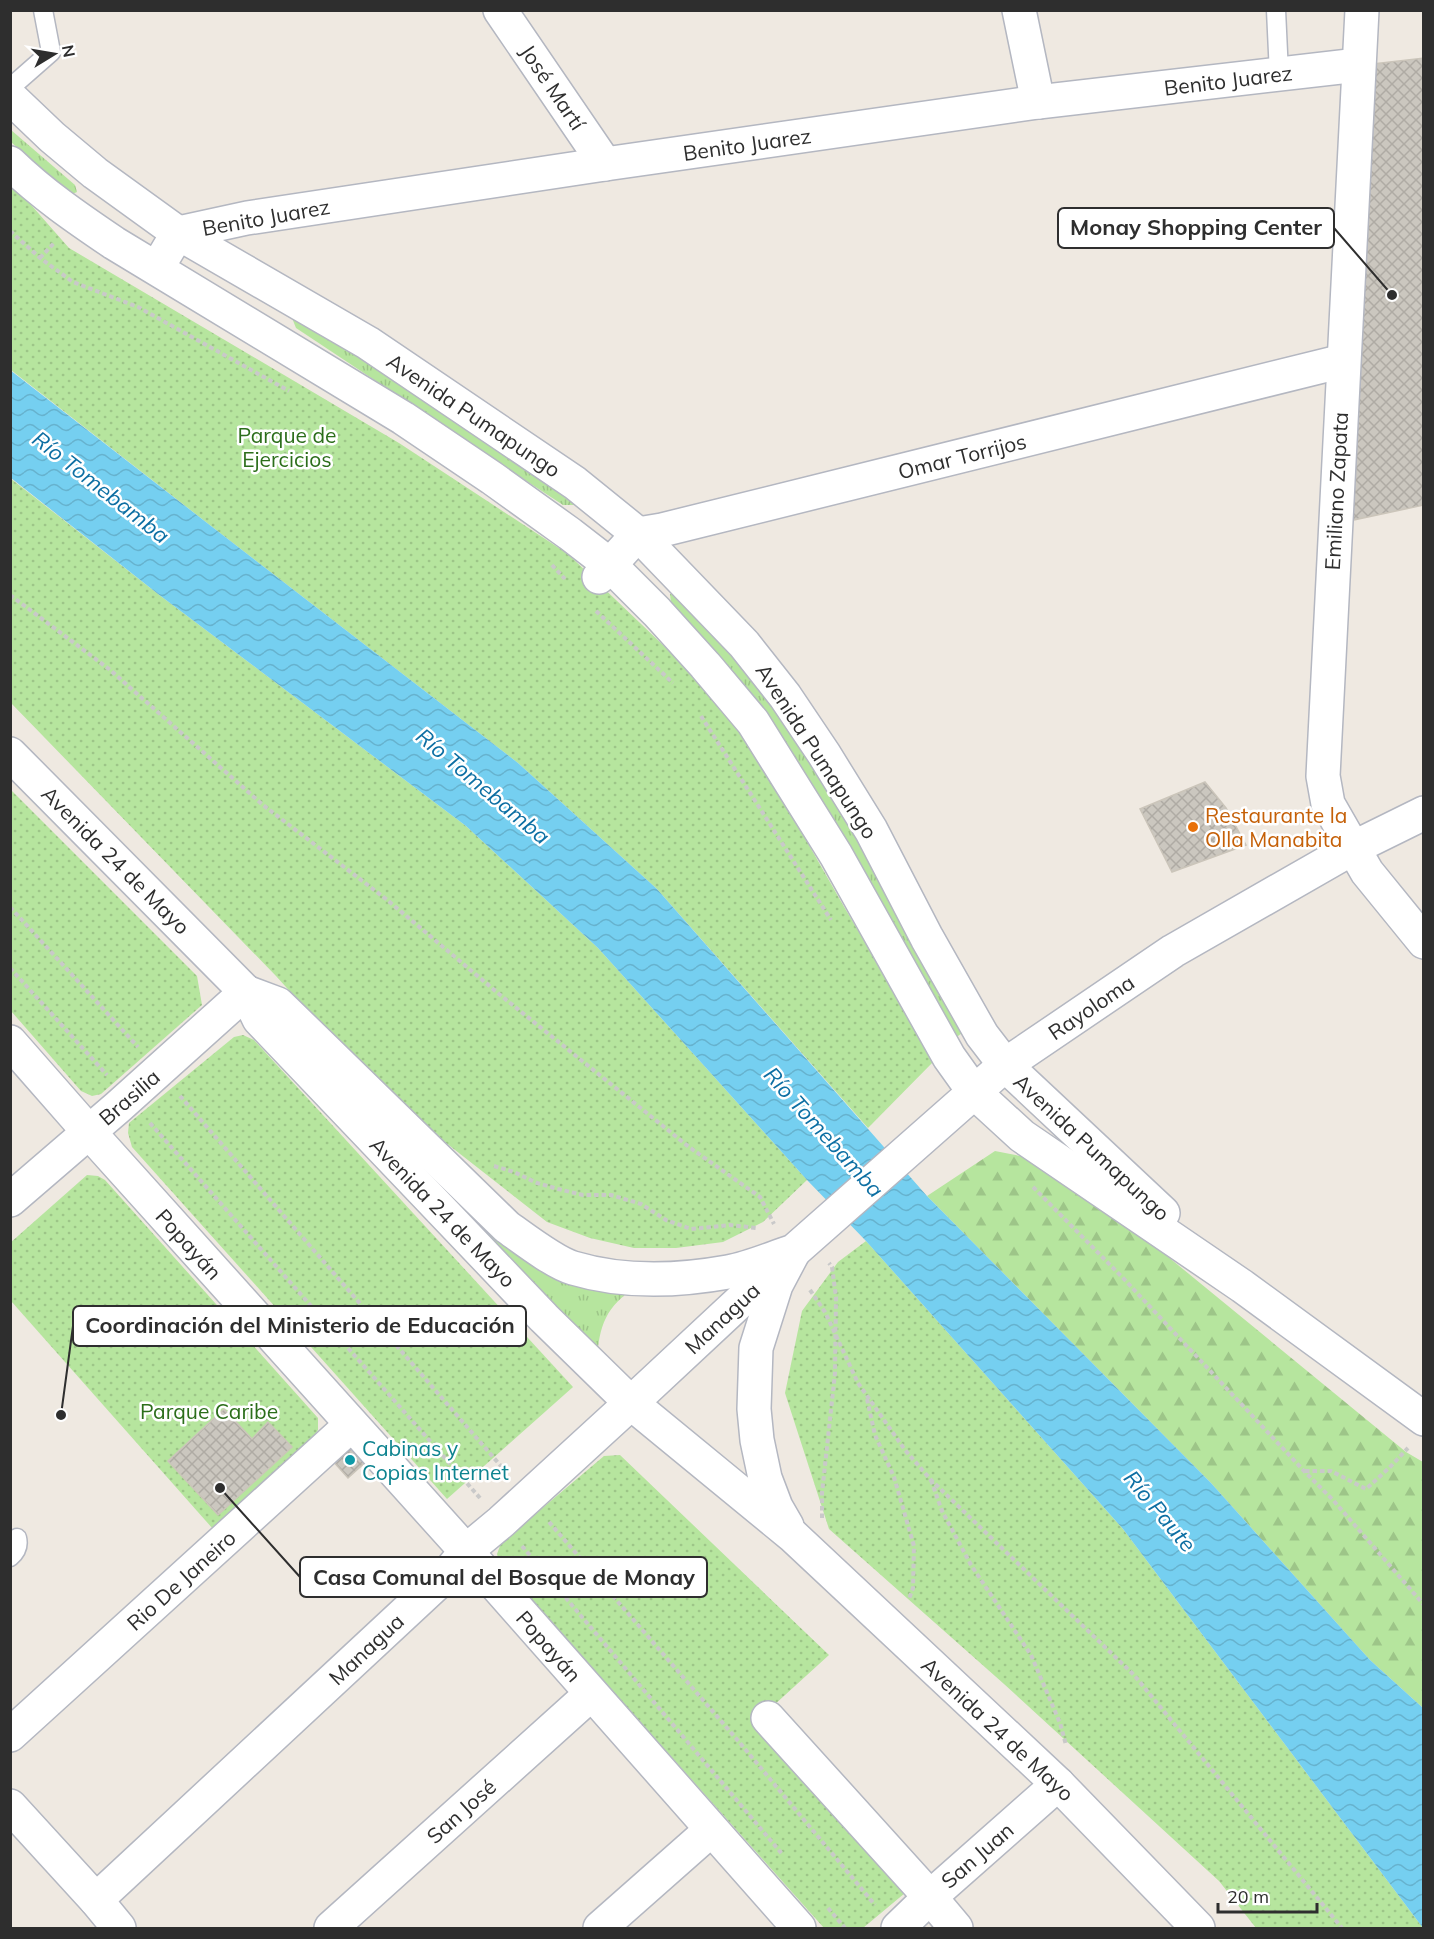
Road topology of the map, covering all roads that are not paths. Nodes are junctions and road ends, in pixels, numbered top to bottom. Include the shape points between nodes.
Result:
1 (43, 10) edge
2 (500, 10) edge
3 (1019, 10) edge
4 (1276, 10) edge
5 (1362, 10) edge
6 (1358, 65) junction
7 (1279, 74) junction
8 (10, 88) edge
9 (10, 97) edge
10 (1038, 102) junction
11 (10, 163) edge
12 (605, 164) junction
13 (178, 233) junction
14 (157, 268) junction
15 (1342, 361) junction
16 (638, 534) junction
17 (599, 582) junction
18 (10, 754) edge
19 (1424, 813) edge
20 (1353, 848) junction
21 (1424, 942) edge
22 (246, 992) junction
23 (10, 1042) edge
24 (1005, 1065) junction
25 (966, 1099) junction
26 (89, 1132) junction
27 (10, 1200) edge
28 (794, 1239) junction
29 (662, 1280) joint
30 (1242, 1286) junction
31 (756, 1348) joint
32 (632, 1403) junction
33 (351, 1425) junction
34 (1419, 1430) edge
35 (793, 1536) junction
36 (17, 1538) dead end
37 (466, 1551) junction
38 (10, 1557) edge
39 (591, 1694) junction
40 (768, 1718) dead end
41 (10, 1735) edge
42 (1064, 1770) junction
43 (10, 1806) edge
44 (711, 1830) junction
45 (930, 1897) junction
46 (96, 1900) junction
47 (889, 1920) edge
48 (119, 1929) edge
49 (331, 1929) edge
50 (600, 1929) edge
51 (799, 1929) edge
52 (956, 1929) edge
53 (1198, 1929) edge

1 - 8 lane via 51,52
2 - 12 street, José Martí
3 - 10 street
4 - 7 lane
5 - 6 street, Emiliano Zapata
6 - 7 street, Benito Juarez
6 - 15 street, Emiliano Zapata
7 - 10 street, Benito Juarez
9 - 13 street, Avenida Pumapungo via 95,173
10 - 12 street, Benito Juarez
11 - 14 street, Avenida Pumapungo via 77,218
12 - 13 street, Benito Juarez via 247,218
13 - 14 street, Benito Juarez
13 - 16 street, Avenida Pumapungo via 368,344 575,483
14 - 17 street, Avenida Pumapungo via 403,418 492,478 570,534
15 - 16 street, Omar Torrijos
15 - 20 street, Emiliano Zapata via 1323,776 1328,804
16 - 17 street
16 - 24 street, Avenida Pumapungo via 744,644 785,696 871,830 982,1035
17 - 25 street, Avenida Pumapungo via 657,612 753,722 836,855 949,1057
18 - 22 street, Avenida 24 de Mayo
19 - 20 street, Rayoloma
20 - 21 street, Emiliano Zapata via 1367,872
20 - 24 street, Rayoloma via 1173,951
22 - 26 street, Brasilia
22 - 29 street, Avenida 24 de Mayo via 278,1004 481,1203 534,1246 571,1268 622,1278
22 - 32 street, Avenida 24 de Mayo via 259,1020 544,1318
23 - 26 street, Popayán
24 - 25 street, Rayoloma
24 - 30 street, Avenida Pumapungo
25 - 28 street, Rayoloma
25 - 30 street, Avenida Pumapungo
26 - 27 street, Brasilia
26 - 33 street, Popayán
28 - 29 street, Rayoloma via 758,1264 729,1272
28 - 31 street, Rayoloma
28 - 32 street, Managua
30 - 34 street, Avenida Pumapungo
31 - 35 street, Avenida 24 de Mayo via 757,1440 765,1478
32 - 35 street, Avenida 24 de Mayo
32 - 37 street, Managua
33 - 37 street, Popayán
33 - 41 street, Rio De Janeiro
35 - 42 street, Avenida 24 de Mayo via 897,1635
36 - 38 lane via 18,1545
37 - 39 street, Popayán
37 - 46 street, Managua via 450,1571
39 - 44 street, Popayán
39 - 49 street, San José
40 - 45 street
42 - 45 street, San Juan
42 - 53 street, Avenida 24 de Mayo
43 - 46 street
44 - 50 street
44 - 51 street, Popayán
45 - 47 street, San Juan
45 - 52 street
46 - 48 street

